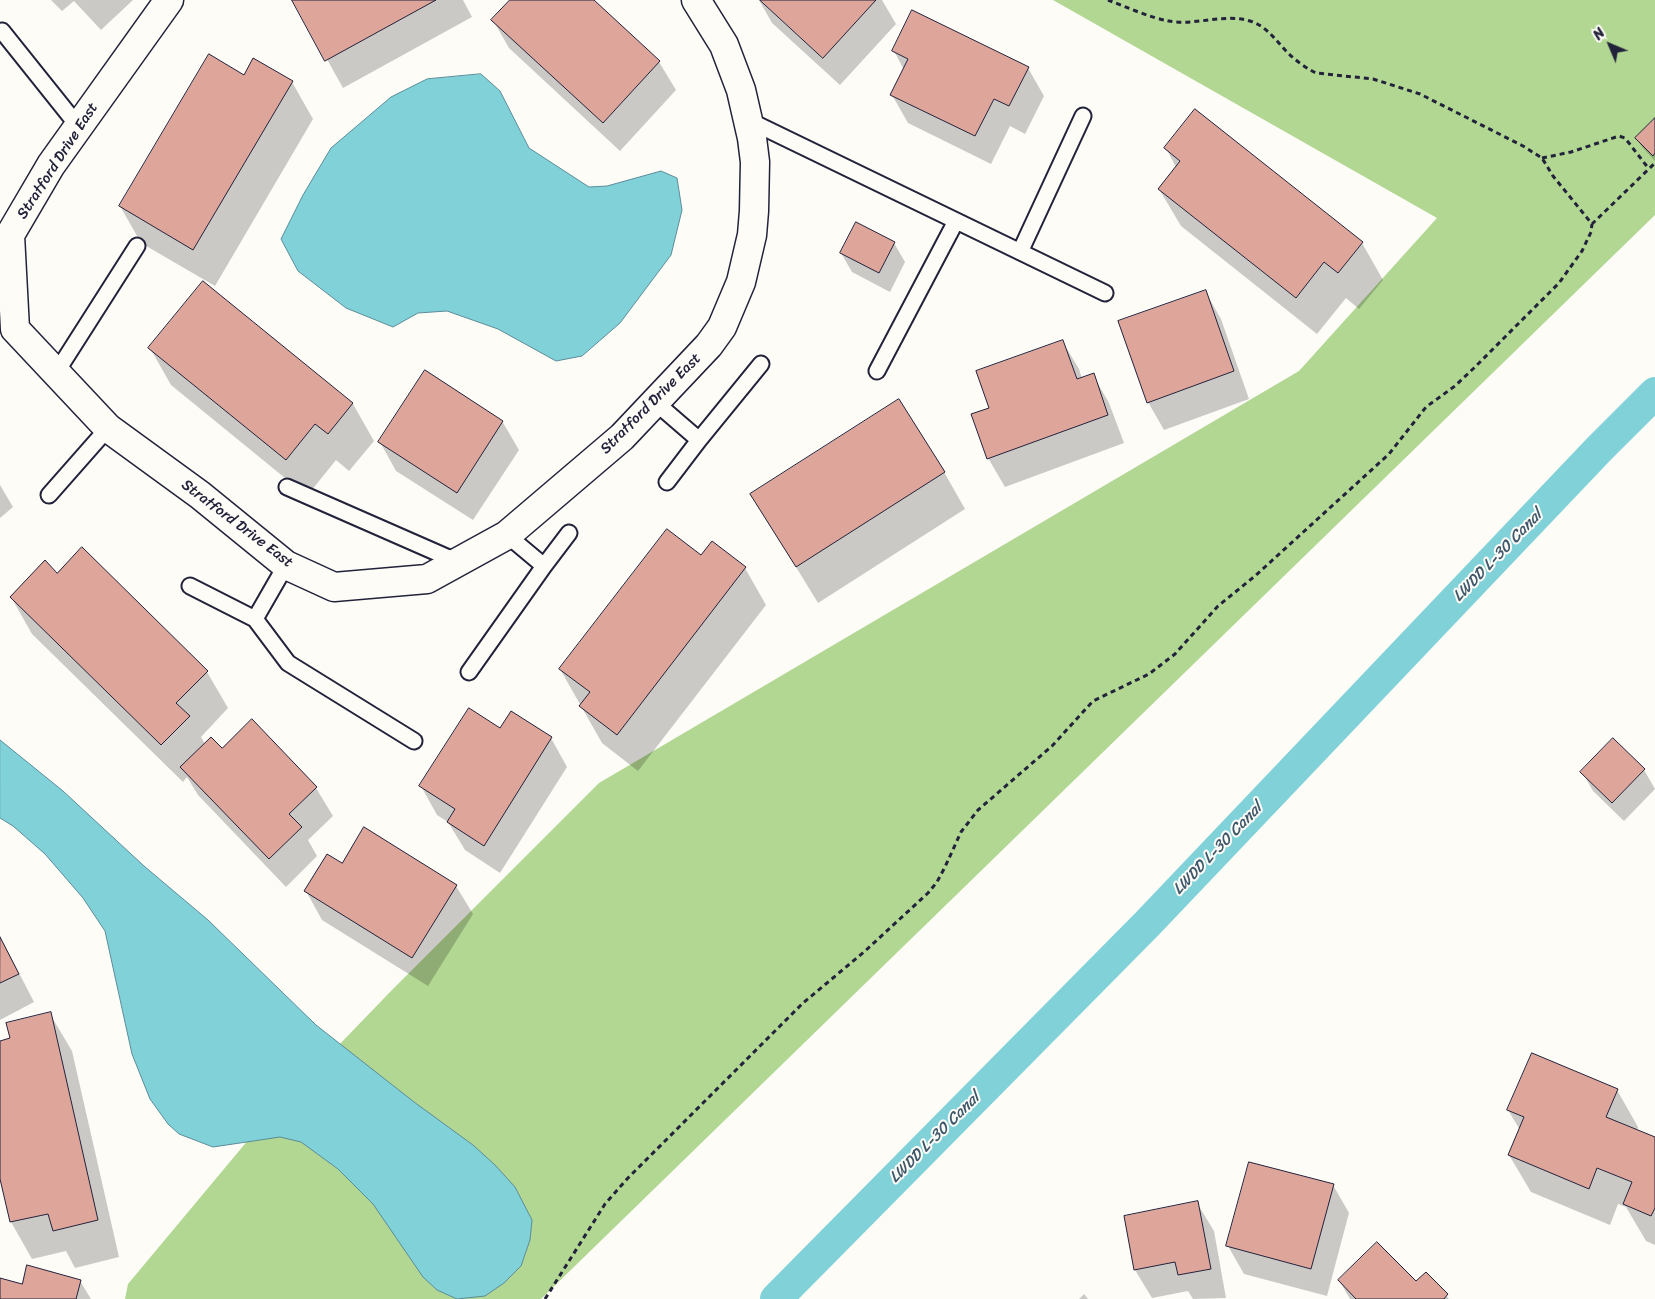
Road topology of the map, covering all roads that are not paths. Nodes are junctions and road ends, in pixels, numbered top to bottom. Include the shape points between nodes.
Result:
1 (168, 0) edge
2 (696, 0) edge
3 (2, 31) dead end
4 (1083, 116) dead end
5 (748, 120) junction
6 (78, 126) junction
7 (956, 221) junction
8 (136, 246) dead end
9 (1020, 252) junction
10 (1105, 293) dead end
11 (7, 329) edge
12 (761, 364) dead end
13 (878, 371) dead end
14 (56, 374) junction
15 (655, 402) junction
16 (108, 428) junction
17 (699, 440) junction
18 (667, 482) dead end
19 (287, 487) dead end
20 (49, 496) dead end
21 (569, 533) dead end
22 (507, 535) junction
23 (458, 562) junction
24 (286, 565) junction
25 (544, 566) junction
26 (190, 586) dead end
27 (255, 619) junction
28 (469, 672) dead end
29 (414, 740) dead end

1 - 6 street, Stratford Drive East
2 - 5 street, Stratford Drive East via 724,45
3 - 6 lane
4 - 9 lane
5 - 7 lane
5 - 15 street, Stratford Drive East via 755,162 754,211 741,282 722,327
6 - 11 street, Stratford Drive East via 10,235
7 - 9 lane
7 - 13 lane
8 - 14 lane
9 - 10 lane
11 - 14 street, Stratford Drive East
12 - 17 lane
14 - 16 street, Stratford Drive East
15 - 17 lane
15 - 22 street, Stratford Drive East via 622,437
16 - 20 lane
16 - 24 street, Stratford Drive East via 200,495
17 - 18 lane
19 - 23 lane
21 - 25 lane
22 - 23 street, Stratford Drive East
22 - 25 lane
23 - 24 street, Stratford Drive East via 427,579 334,587
24 - 27 lane
25 - 28 lane
26 - 27 lane
27 - 29 lane via 288,664

